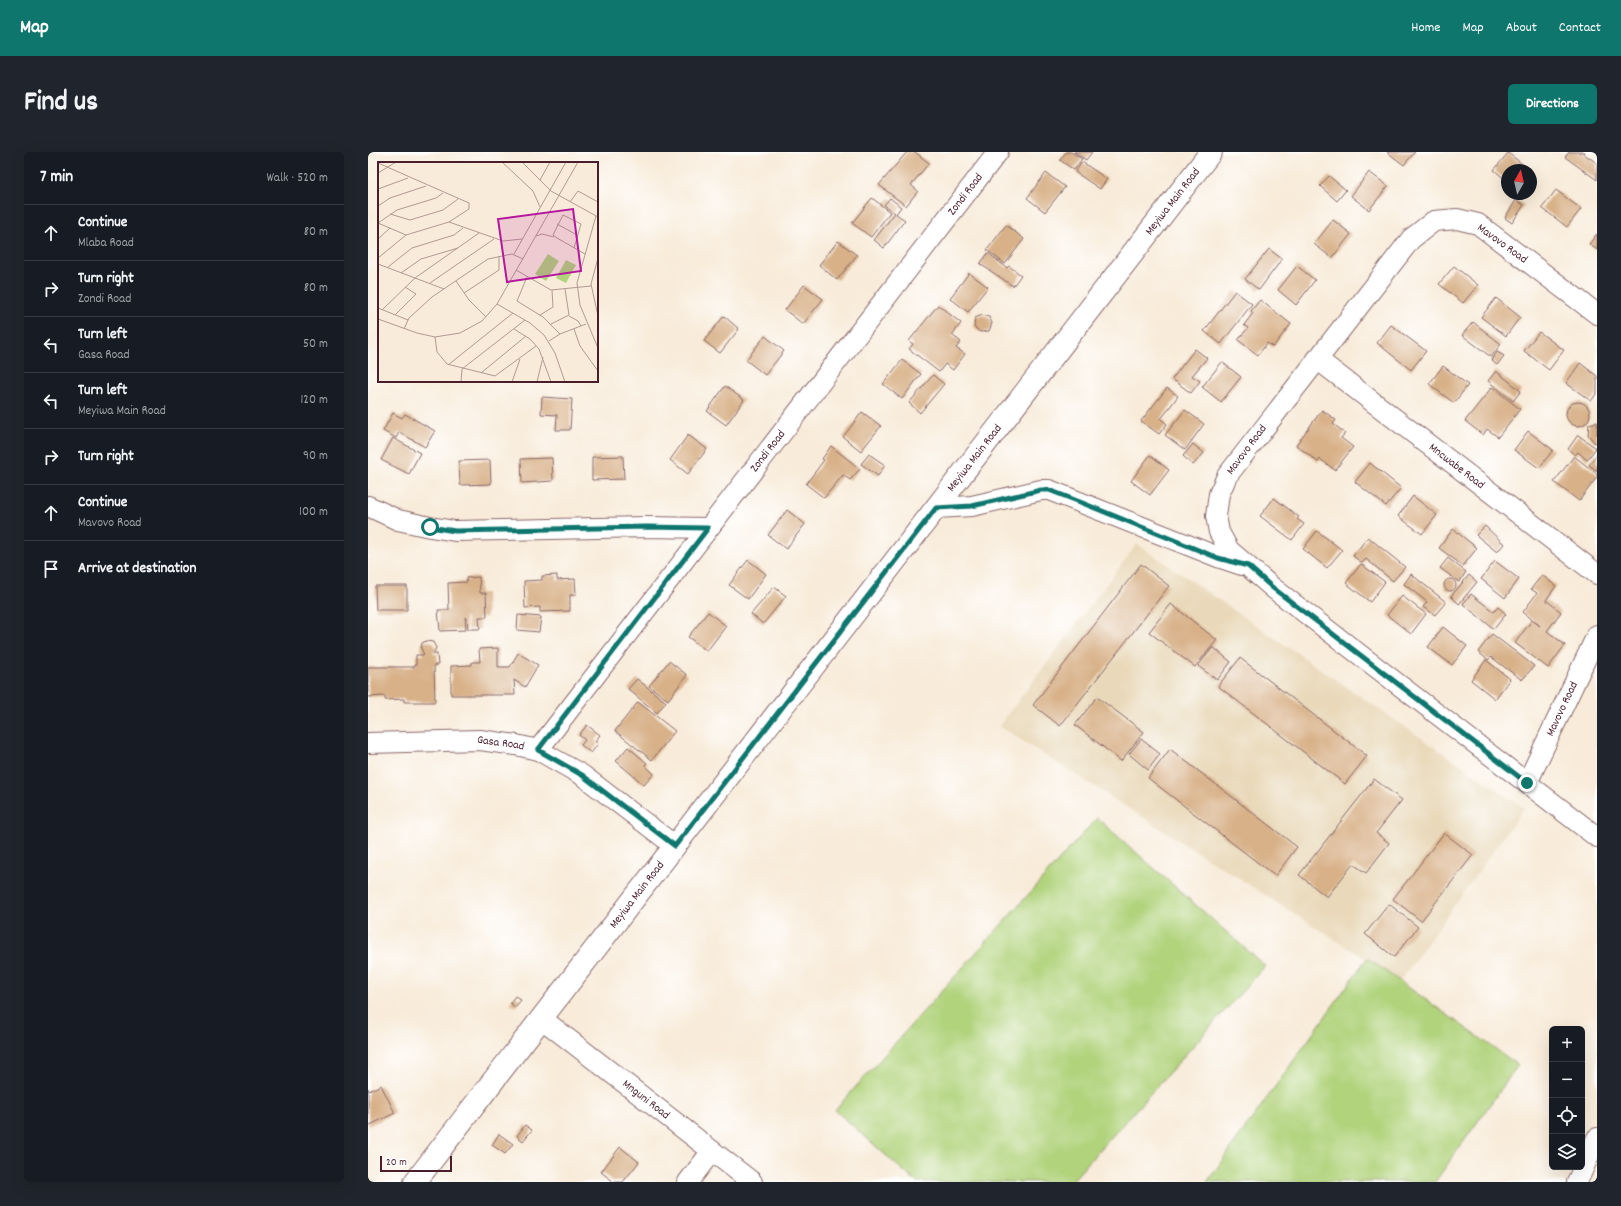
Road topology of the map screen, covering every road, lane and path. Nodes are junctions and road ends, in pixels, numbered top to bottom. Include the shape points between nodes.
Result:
1 (998, 152) edge
2 (1211, 152) edge
3 (1597, 314) edge
4 (1317, 359) junction
5 (368, 506) edge
6 (936, 508) junction
7 (708, 528) junction
8 (1248, 566) junction
9 (1597, 574) edge
10 (1597, 635) edge
11 (368, 743) edge
12 (538, 750) junction
13 (1527, 783) junction
14 (1597, 837) edge
15 (675, 846) junction
16 (541, 1018) junction
17 (1597, 1138) edge
18 (712, 1151) junction
19 (415, 1182) edge
20 (688, 1182) edge
21 (752, 1182) edge
22 (1577, 1182) edge

1 - 7 street, Zondi Road
2 - 6 street, Meyiwa Main Road
3 - 4 street, Mavovo Road via 1478,224 1457,219 1434,221 1411,239
4 - 8 street, Mavovo Road via 1227,476 1218,494 1216,516 1219,532 1229,550
4 - 9 street, Mncwabe Road
5 - 7 street via 398,520 455,531
6 - 8 street via 972,506 1049,490 1218,558
6 - 15 street, Meyiwa Main Road
7 - 12 street, Zondi Road
8 - 13 street, Mavovo Road via 1273,588
10 - 13 street, Mavovo Road
11 - 12 street, Gasa Road via 480,740
12 - 15 street, Gasa Road via 582,775
13 - 14 street, Mavovo Road
15 - 16 street, Meyiwa Main Road
16 - 18 street, Mnguni Road
16 - 19 street, Meyiwa Main Road
17 - 22 street
18 - 20 street
18 - 21 street, Mnguni Road

